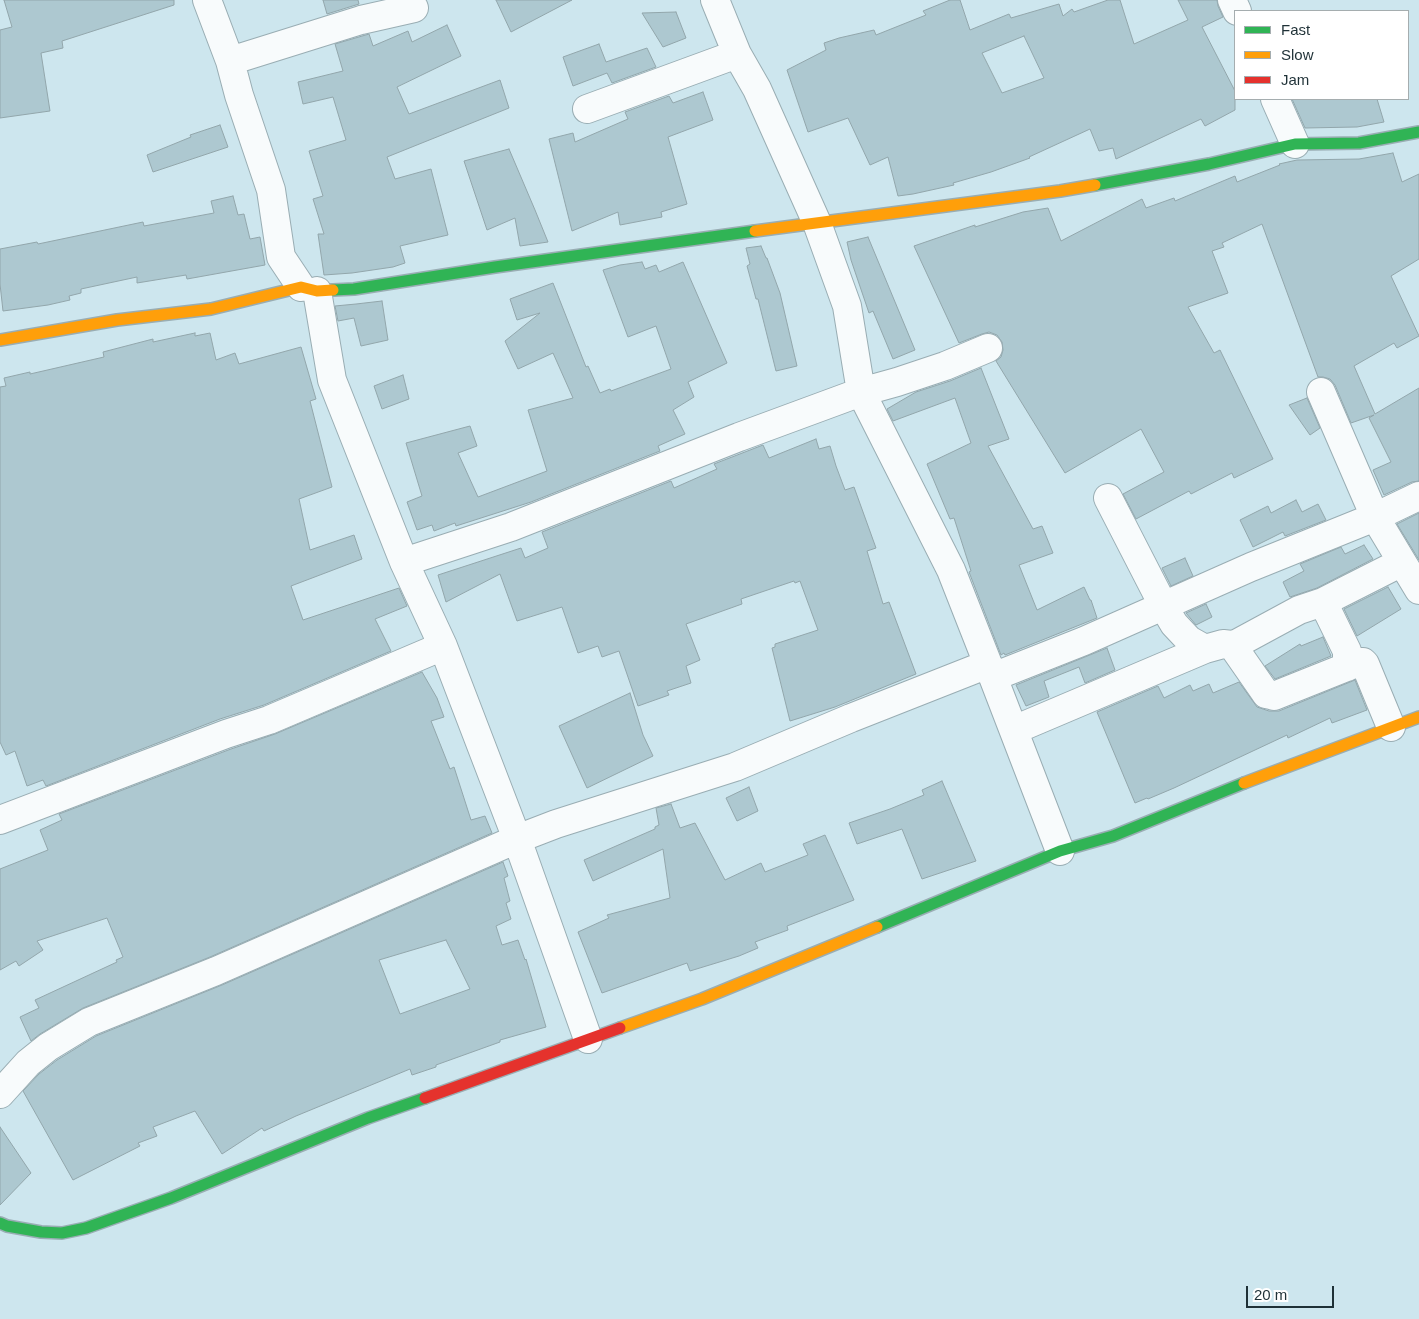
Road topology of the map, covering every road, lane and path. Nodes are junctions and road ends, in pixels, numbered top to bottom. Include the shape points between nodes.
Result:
1 (207, 0) edge
2 (715, 0) edge
3 (414, 8) dead end
4 (737, 54) junction
5 (230, 61) junction
6 (1275, 100) edge
7 (587, 109) dead end
8 (1419, 132) edge
9 (1295, 144) junction
10 (817, 223) junction
11 (309, 289) junction
12 (0, 340) edge
13 (988, 348) dead end
14 (861, 392) junction
15 (1321, 392) dead end
16 (1419, 496) edge
17 (1108, 498) dead end
18 (1375, 517) junction
19 (404, 562) junction
20 (1402, 562) junction
21 (1419, 590) edge
22 (1323, 602) junction
23 (1164, 607) junction
24 (1232, 645) junction
25 (443, 646) junction
26 (1205, 649) junction
27 (1347, 667) junction
28 (991, 670) junction
29 (1419, 717) edge
30 (1391, 727) junction
31 (1014, 730) junction
32 (0, 820) edge
33 (517, 839) junction
34 (1060, 851) junction
35 (588, 1039) junction
36 (0, 1094) edge
37 (0, 1223) edge

1 - 5 street
2 - 4 street
3 - 5 street via 361,20
4 - 7 street
4 - 10 street via 757,89
5 - 11 street via 271,190 282,257
6 - 9 street
8 - 9 street via 1359,143
9 - 10 street via 1072,189
10 - 11 street via 354,289
10 - 14 street via 847,306
11 - 12 street via 211,309 117,320
11 - 19 street via 332,380
13 - 14 street via 905,380
14 - 19 street via 512,527
14 - 28 street via 951,570
15 - 18 street
16 - 18 street
17 - 23 street
18 - 20 street
18 - 23 street via 1251,567
19 - 25 street
20 - 21 street
20 - 22 street
22 - 24 street via 1299,610
22 - 27 street via 1347,651
23 - 26 street via 1179,630
23 - 28 street via 1084,641
24 - 26 street
24 - 27 street via 1266,694 1274,696
25 - 32 street via 269,720
25 - 33 street
26 - 31 street
27 - 30 street via 1359,662 1365,664
28 - 31 street
28 - 33 street via 851,718 735,767
29 - 30 street
30 - 34 street via 1113,836
31 - 34 street
33 - 35 street
33 - 36 street via 216,971 89,1022 28,1063
34 - 35 street via 702,999
35 - 37 street via 368,1118 170,1198 86,1228 62,1233 41,1232

